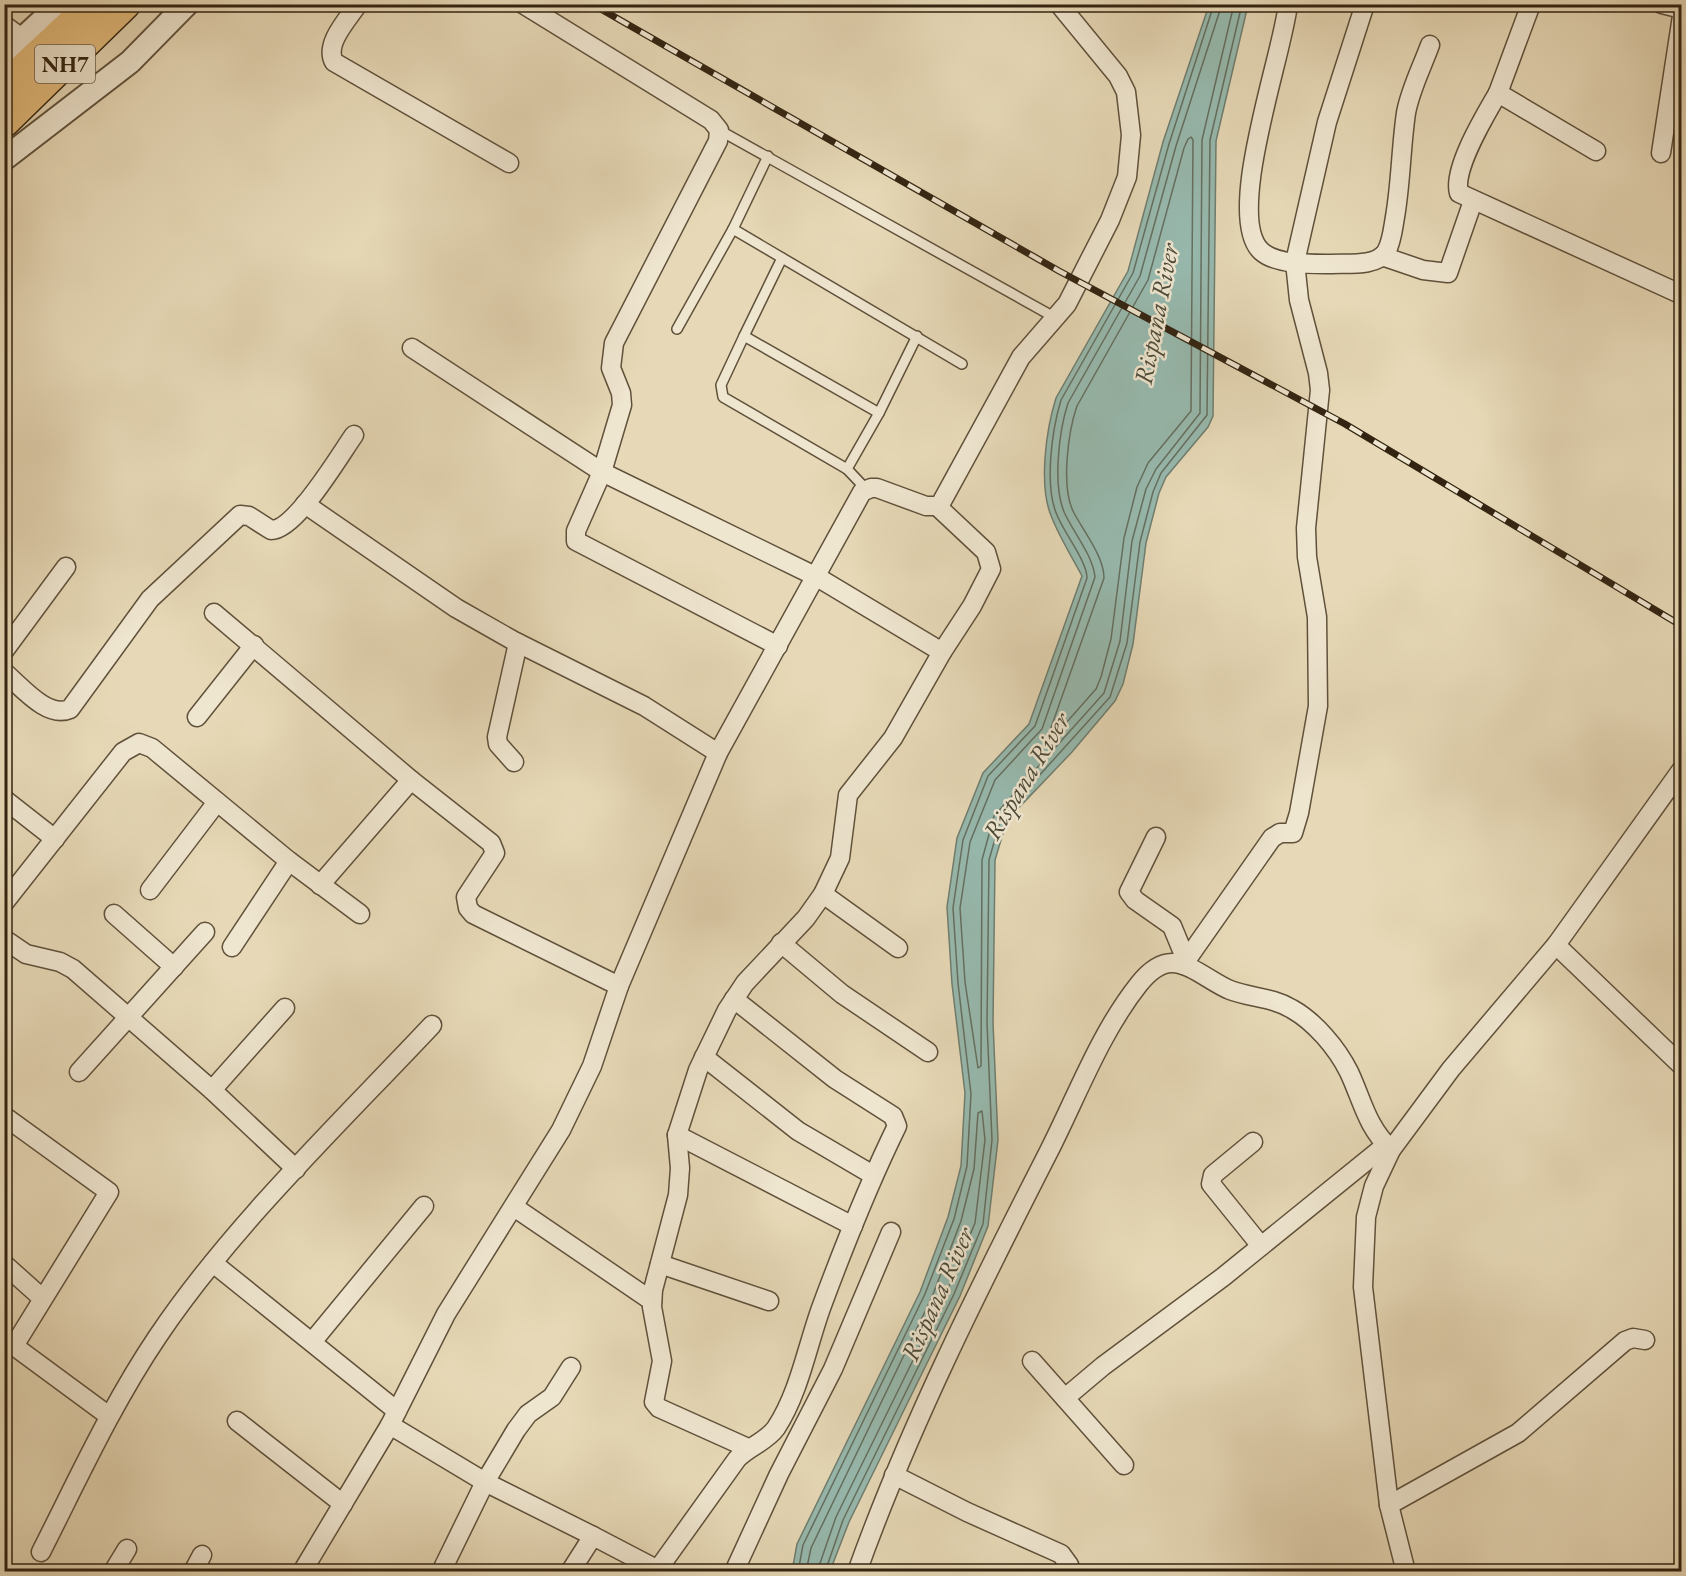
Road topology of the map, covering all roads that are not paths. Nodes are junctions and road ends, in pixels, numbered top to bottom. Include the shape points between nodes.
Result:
1 (60, 4) edge
2 (93, 4) edge
3 (125, 4) edge
4 (188, 4) edge
5 (358, 4) edge
6 (523, 4) edge
7 (1059, 4) edge
8 (1288, 4) edge
9 (1365, 4) edge
10 (1531, 4) edge
11 (1662, 4) edge
12 (1682, 9) edge
13 (1682, 16) edge
14 (4, 25) edge
15 (23, 39) junction
16 (1430, 45) dead end
17 (4, 56) edge
18 (4, 87) edge
19 (1498, 93) junction
20 (4, 122) edge
21 (719, 130) junction
22 (1596, 151) dead end
23 (1661, 153) dead end
24 (768, 156) junction
25 (4, 159) edge
26 (509, 163) dead end
27 (1473, 201) junction
28 (733, 229) junction
29 (1382, 256) junction
30 (782, 258) junction
31 (1295, 262) junction
32 (1678, 293) dead end
33 (1054, 317) junction
34 (677, 329) dead end
35 (744, 336) junction
36 (917, 336) junction
37 (412, 348) dead end
38 (962, 364) dead end
39 (879, 413) junction
40 (354, 435) dead end
41 (847, 470) junction
42 (602, 472) junction
43 (866, 489) junction
44 (305, 504) junction
45 (937, 506) junction
46 (66, 567) dead end
47 (817, 577) junction
48 (214, 613) dead end
49 (518, 644) junction
50 (254, 645) junction
51 (778, 646) junction
52 (4, 651) edge
53 (942, 652) junction
54 (4, 672) edge
55 (198, 717) dead end
56 (718, 753) junction
57 (514, 762) dead end
58 (1682, 770) edge
59 (411, 780) junction
60 (4, 799) edge
61 (217, 802) junction
62 (1156, 837) dead end
63 (55, 839) junction
64 (289, 861) junction
65 (320, 885) junction
66 (150, 890) dead end
67 (823, 894) junction
68 (4, 903) edge
69 (114, 914) dead end
70 (360, 914) dead end
71 (205, 932) dead end
72 (4, 939) edge
73 (781, 943) junction
74 (1556, 945) junction
75 (232, 947) dead end
76 (898, 948) dead end
77 (1185, 962) junction
78 (174, 967) junction
79 (619, 986) junction
80 (734, 999) junction
81 (285, 1008) dead end
82 (129, 1018) junction
83 (432, 1025) dead end
84 (928, 1052) dead end
85 (704, 1057) junction
86 (1682, 1066) edge
87 (79, 1072) dead end
88 (212, 1090) junction
89 (4, 1116) edge
90 (677, 1135) junction
91 (1253, 1142) dead end
92 (1388, 1148) junction
93 (296, 1169) junction
94 (873, 1175) junction
95 (424, 1206) dead end
96 (514, 1207) junction
97 (854, 1226) junction
98 (891, 1232) dead end
99 (1261, 1246) junction
100 (213, 1263) junction
101 (4, 1264) edge
102 (660, 1264) junction
103 (42, 1298) junction
104 (652, 1301) junction
105 (770, 1301) dead end
106 (1645, 1340) dead end
107 (312, 1342) junction
108 (9, 1352) edge
109 (1032, 1360) dead end
110 (571, 1367) dead end
111 (1065, 1398) junction
112 (109, 1416) junction
113 (394, 1418) junction
114 (237, 1421) dead end
115 (748, 1448) junction
116 (1124, 1465) dead end
117 (894, 1475) junction
118 (485, 1482) junction
119 (343, 1504) junction
120 (1389, 1505) junction
121 (593, 1536) junction
122 (127, 1549) dead end
123 (41, 1552) dead end
124 (202, 1555) dead end
125 (659, 1571) edge
126 (113, 1572) edge
127 (194, 1572) edge
128 (302, 1572) edge
129 (441, 1572) edge
130 (570, 1572) edge
131 (734, 1572) edge
132 (857, 1572) edge
133 (1066, 1572) edge
134 (1406, 1572) edge

1 - 15 street
2 - 18 highway, NH7
3 - 20 highway, NH7
4 - 25 street via 130,62
5 - 26 street via 332,45 334,62
6 - 21 street via 688,105
7 - 33 street via 1118,76 1129,103 1131,135 1127,177 1110,220 1067,304
8 - 31 street via 1281,48 1259,129 1248,207 1249,228 1258,248 1268,256
9 - 31 street via 1327,122
10 - 19 street
11 - 12 street
13 - 23 street
14 - 15 street
15 - 17 street
16 - 29 street via 1408,105 1402,174 1389,246
19 - 22 street
19 - 27 street via 1473,140 1458,180 1459,193
21 - 24 lane
21 - 42 street via 718,141 614,343 611,368 622,405
24 - 28 lane
24 - 33 lane
27 - 29 street via 1448,273 1423,270
27 - 32 street
28 - 30 lane
28 - 34 lane
29 - 31 street via 1375,261 1352,263
30 - 35 lane
30 - 36 lane
31 - 77 street via 1303,318 1320,383 1306,528 1317,617 1318,706 1293,832 1272,838
33 - 45 street via 1021,357
35 - 39 lane
35 - 41 lane via 721,386 723,397
36 - 38 lane
36 - 39 lane
37 - 42 street
39 - 41 lane
40 - 44 street
41 - 43 lane
42 - 47 street
42 - 51 street via 576,531 579,545
43 - 45 street via 877,488 926,506
43 - 47 street
44 - 49 street via 396,569
44 - 54 street via 276,530 245,515 233,519 150,599 70,709 53,711
45 - 53 street via 986,552 991,564 972,606
46 - 52 street
47 - 51 street
47 - 53 street
48 - 50 street
49 - 56 street via 612,688
49 - 57 street via 497,737 498,744
50 - 55 street
50 - 59 street
51 - 56 street
53 - 67 street via 893,738 848,795 840,858
56 - 79 street
58 - 74 street
59 - 65 street
59 - 79 street via 486,837 494,848 495,853 466,897 473,914
60 - 63 street
61 - 63 street via 152,748 134,744 123,752
61 - 64 street
61 - 66 street
62 - 77 street via 1129,892 1172,926
63 - 68 street
64 - 65 street
64 - 75 street
65 - 70 street
67 - 73 street
67 - 76 street
69 - 78 street
71 - 78 street
72 - 82 street via 26,954 68,965
73 - 80 street
73 - 84 street via 842,994
74 - 86 street
74 - 92 street
77 - 92 street via 1229,990 1278,1001 1304,1017 1338,1054 1370,1126
77 - 117 street via 1166,963 1147,975 1105,1038 976,1294
78 - 82 street
79 - 96 street via 579,1095
80 - 85 street
80 - 94 street via 836,1079 895,1118 897,1126
81 - 88 street
82 - 87 street
82 - 88 street
83 - 93 street
85 - 90 street via 688,1094
85 - 94 street via 798,1131
88 - 93 street
89 - 103 street via 109,1192
90 - 97 street
90 - 102 street via 678,1195
91 - 99 street via 1213,1175 1210,1184
92 - 99 street
92 - 120 street via 1366,1217 1363,1251 1364,1296
93 - 100 street
94 - 97 street
95 - 107 street
96 - 104 street
96 - 113 street via 446,1314
97 - 115 street via 785,1411 770,1435
98 - 131 street via 833,1369
99 - 111 street
100 - 107 street
100 - 112 street via 158,1337
101 - 103 street
102 - 104 street
102 - 105 street
103 - 108 street
104 - 115 street via 661,1351 656,1405
106 - 120 street via 1625,1341 1518,1433
107 - 113 street
108 - 112 street
109 - 111 street
110 - 118 street via 552,1397 528,1414
111 - 116 street
112 - 123 street
113 - 118 street
113 - 119 street
114 - 119 street
115 - 125 street
117 - 132 street
117 - 133 street via 1061,1554 1069,1565
118 - 121 street
118 - 129 street
119 - 128 street
120 - 134 street
121 - 125 street
121 - 130 street
122 - 126 street
124 - 127 street

